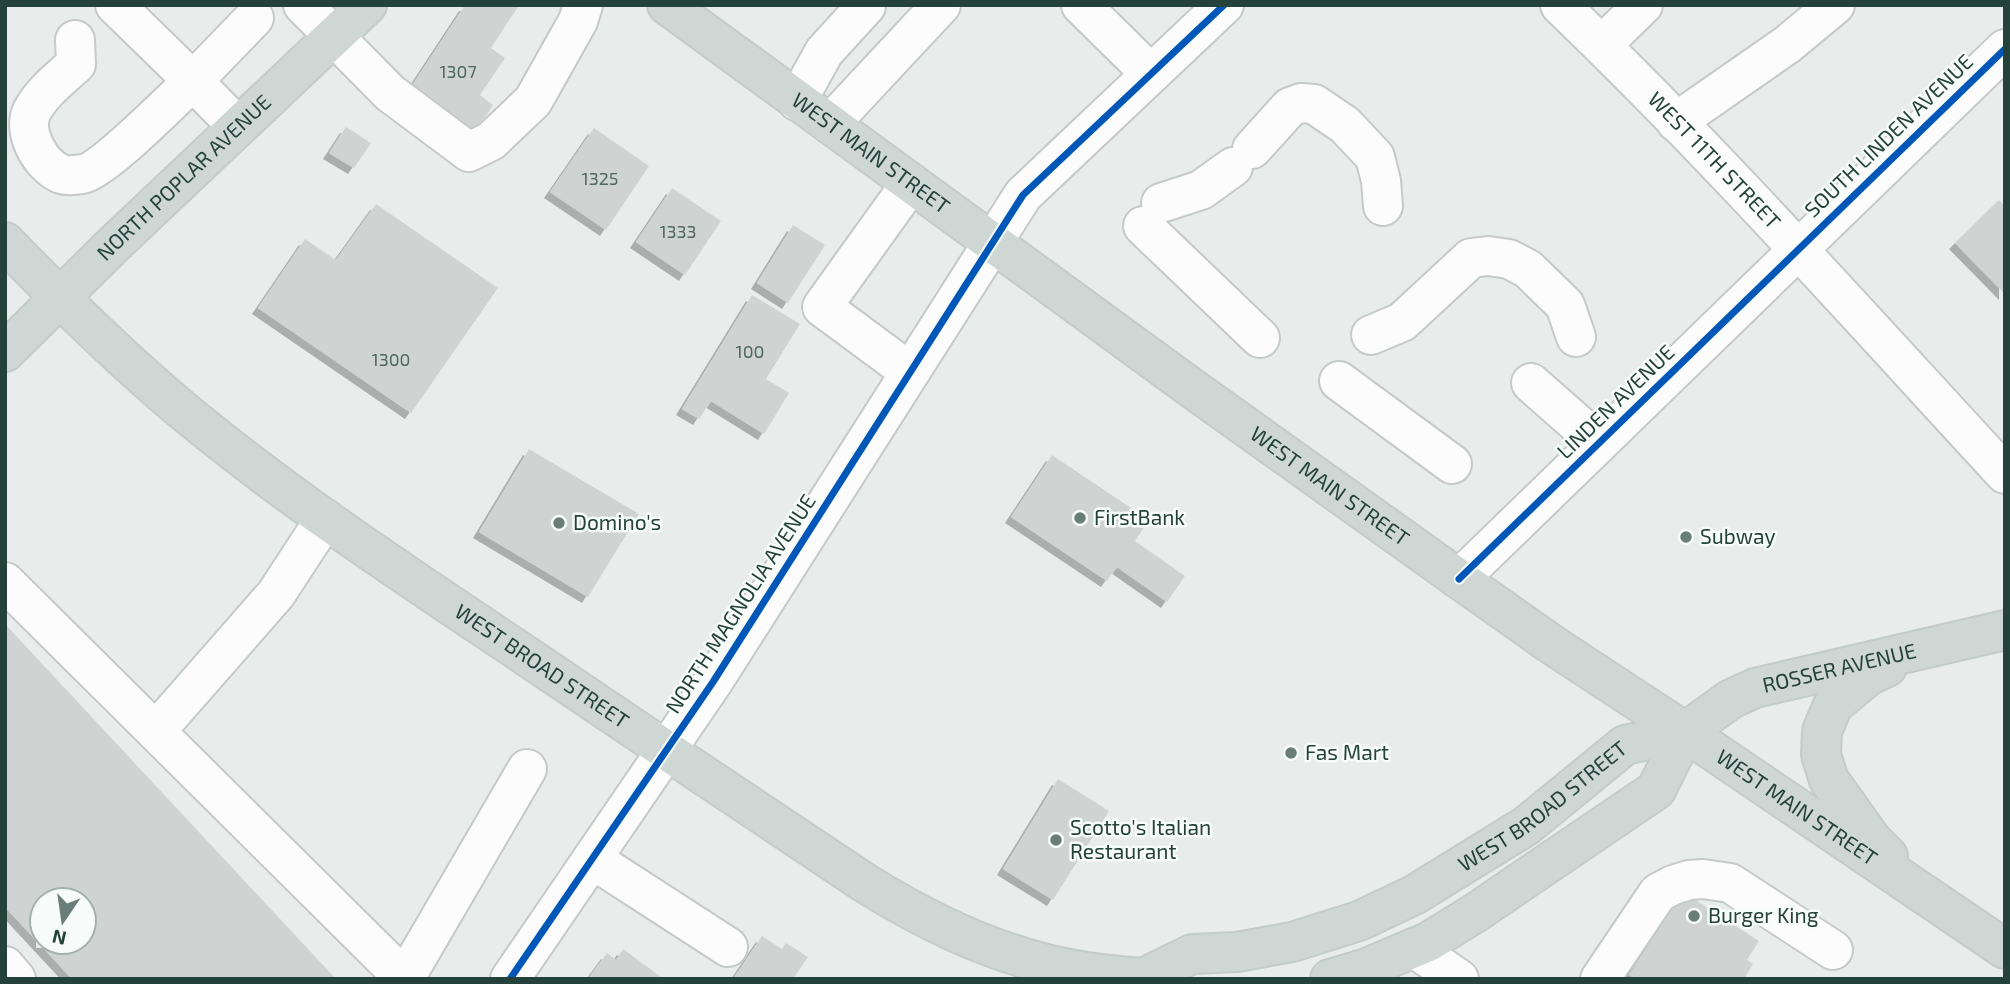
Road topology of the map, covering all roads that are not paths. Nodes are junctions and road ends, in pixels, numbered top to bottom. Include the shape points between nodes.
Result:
1 (115, 5) edge
2 (303, 5) edge
3 (367, 5) edge
4 (583, 5) edge
5 (941, 5) edge
6 (1081, 5) edge
7 (1224, 5) edge
8 (1560, 5) edge
9 (1643, 5) edge
10 (1835, 5) edge
11 (866, 6) edge
12 (678, 9) edge
13 (254, 18) dead end
14 (335, 36) junction
15 (75, 40) junction
16 (1602, 45) junction
17 (2005, 49) edge
18 (1152, 74) junction
19 (193, 81) junction
20 (797, 101) junction
21 (5, 103) edge
22 (1676, 122) junction
23 (830, 124) junction
24 (238, 127) junction
25 (911, 183) junction
26 (1382, 206) dead end
27 (5, 242) edge
28 (993, 243) junction
29 (1798, 250) junction
30 (60, 299) junction
31 (1371, 335) dead end
32 (1576, 337) dead end
33 (1260, 338) dead end
34 (5, 352) edge
35 (910, 372) junction
36 (1339, 381) dead end
37 (1531, 383) dead end
38 (1599, 443) junction
39 (2000, 460) edge
40 (1452, 464) dead end
41 (325, 519) junction
42 (1459, 579) junction
43 (5, 582) edge
44 (2005, 630) edge
45 (1922, 651) junction
46 (156, 731) junction
47 (1685, 732) junction
48 (666, 750) junction
49 (527, 769) dead end
50 (592, 859) junction
51 (1940, 906) junction
52 (728, 947) dead end
53 (1414, 948) junction
54 (1833, 950) dead end
55 (2005, 950) edge
56 (5, 966) edge
57 (405, 978) edge
58 (1144, 978) edge
59 (16, 979) edge
60 (510, 979) edge
61 (1330, 979) edge
62 (1459, 979) edge
63 (1601, 979) edge

1 - 15 street
1 - 19 street
2 - 14 street
3 - 14 main road, NORTH POPLAR AVENUE
4 - 14 street via 533,101 491,141 469,152 390,93
5 - 23 street
6 - 18 street
7 - 18 street, NORTH MAGNOLIA AVENUE
8 - 16 street, WEST 11TH STREET
9 - 16 street
10 - 22 street via 1788,44
11 - 20 street via 824,52
12 - 20 main road, WEST MAIN STREET
13 - 19 street
14 - 24 main road, NORTH POPLAR AVENUE
15 - 19 street via 76,64 41,96 31,114 29,134 50,167 64,175 85,174 111,157
15 - 21 street
16 - 22 street, WEST 11TH STREET
17 - 29 street, SOUTH LINDEN AVENUE
18 - 28 street, NORTH MAGNOLIA AVENUE via 1023,195
19 - 24 street
20 - 23 main road, WEST MAIN STREET
22 - 29 street, WEST 11TH STREET
23 - 25 main road, WEST MAIN STREET
24 - 30 main road, NORTH POPLAR AVENUE
25 - 28 main road, WEST MAIN STREET
25 - 35 street via 822,307
26 - 33 street via 1375,157 1345,125 1314,104 1301,103 1290,107 1243,158 1201,190 1152,214
27 - 30 main road, WEST BROAD STREET
28 - 35 street, NORTH MAGNOLIA AVENUE
28 - 42 main road, WEST MAIN STREET
29 - 38 street, LINDEN AVENUE
29 - 39 street, WEST 11TH STREET
30 - 34 main road, NORTH POPLAR AVENUE
30 - 41 main road, WEST BROAD STREET via 182,410
31 - 32 street via 1402,322 1471,258 1488,256 1509,259 1528,269 1564,305
35 - 48 street, NORTH MAGNOLIA AVENUE
36 - 40 street
37 - 38 street
38 - 42 street, LINDEN AVENUE
41 - 46 street via 275,594
41 - 48 main road, WEST BROAD STREET
42 - 47 main road, WEST MAIN STREET
43 - 46 street
44 - 45 main road, ROSSER AVENUE
45 - 47 main road, ROSSER AVENUE via 1755,688
45 - 51 main road via 1868,676 1833,705 1822,731 1821,755 1829,780 1872,840
46 - 57 street
47 - 51 main road, WEST MAIN STREET
47 - 53 main road via 1656,790 1475,913
47 - 58 main road, WEST BROAD STREET via 1625,746 1526,826 1414,895 1359,921 1292,942 1192,954
48 - 50 street, NORTH MAGNOLIA AVENUE
48 - 58 main road, WEST BROAD STREET via 916,914 1011,954 1052,965
49 - 57 street
50 - 52 street
50 - 60 street, NORTH MAGNOLIA AVENUE
51 - 55 main road, WEST MAIN STREET
53 - 61 main road
53 - 62 street
54 - 63 street via 1730,883 1689,880 1658,893
56 - 59 street

